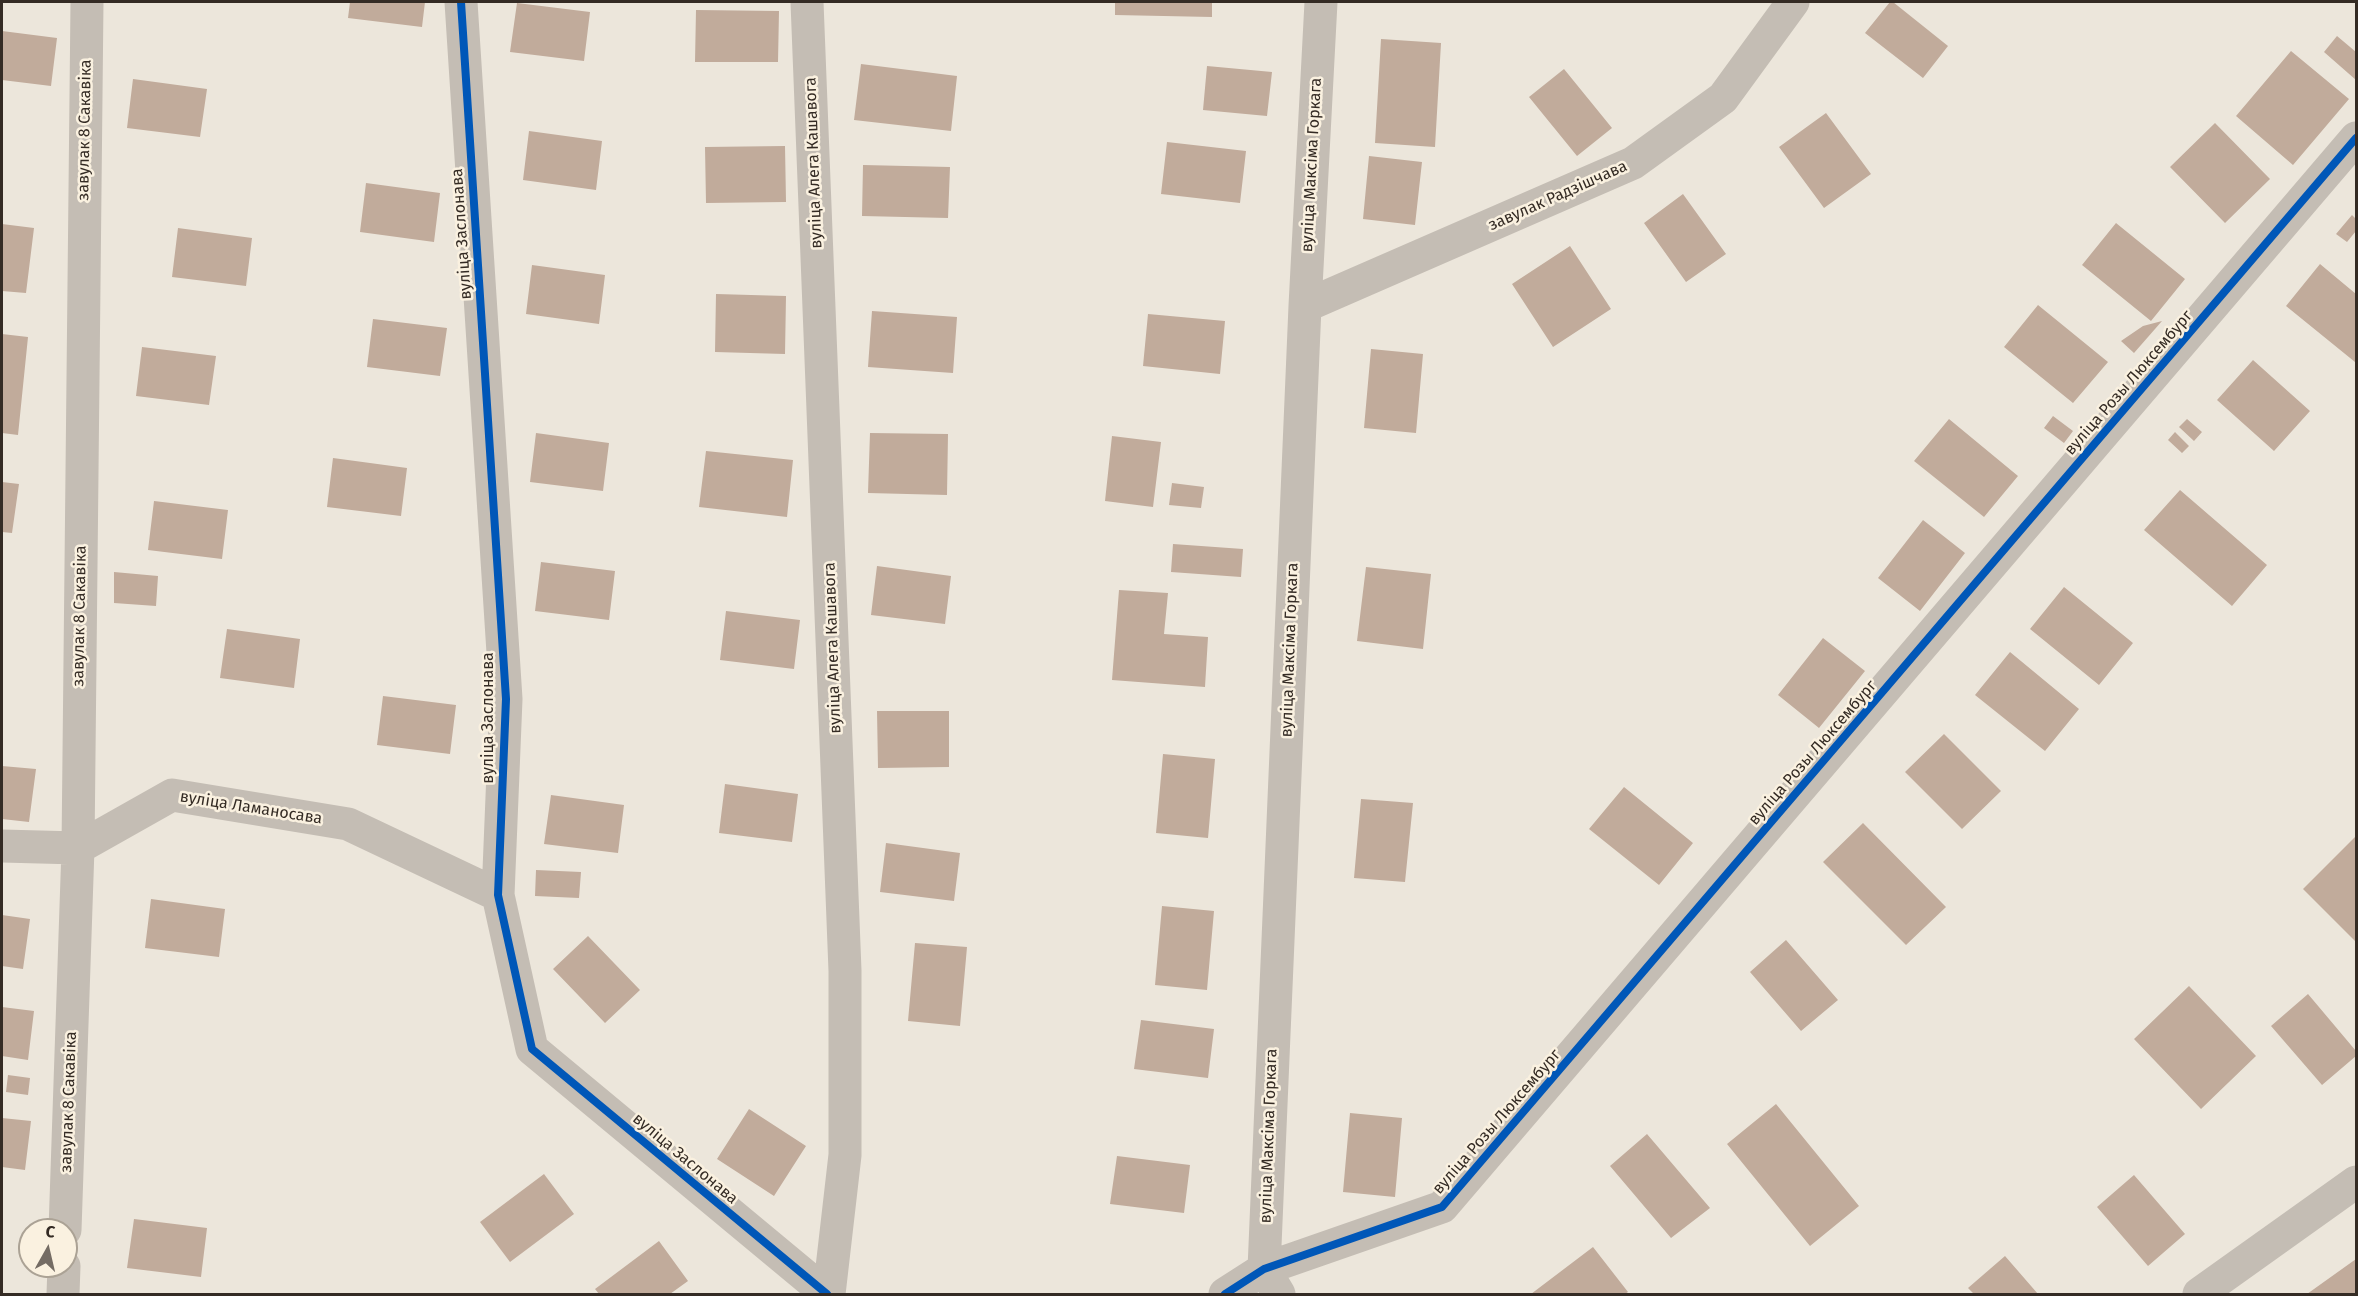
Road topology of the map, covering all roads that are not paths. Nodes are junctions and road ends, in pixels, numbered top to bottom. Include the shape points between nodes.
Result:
1 (87, 2) edge
2 (461, 2) edge
3 (807, 2) edge
4 (1321, 2) edge
5 (1793, 2) edge
6 (2356, 138) edge
7 (1305, 306) junction
8 (2, 846) edge
9 (78, 848) junction
10 (498, 895) junction
11 (2356, 1182) edge
12 (65, 1218) edge
13 (64, 1278) edge
14 (1271, 1282) edge
15 (63, 1294) edge
16 (828, 1294) edge
17 (1225, 1294) edge
18 (2199, 1294) edge

1 - 9 street, завулак 8 Сакавіка
2 - 10 street, вуліца Заслонава via 506,699
3 - 16 street, вуліца Алега Кашавога via 845,971 845,1155
4 - 7 street, вуліца Максіма Горкага
5 - 7 street, завулак Радзішчава via 1723,98 1633,163
6 - 14 street, вуліца Розы Люксембург via 1442,1207
7 - 14 street, вуліца Максіма Горкага
8 - 9 street
9 - 10 street, вуліца Ламаносава via 172,795 348,824
9 - 12 street, завулак 8 Сакавіка
10 - 16 street, вуліца Заслонава via 532,1049
11 - 18 street
13 - 15 street
14 - 17 street, вуліца Розы Люксембург

